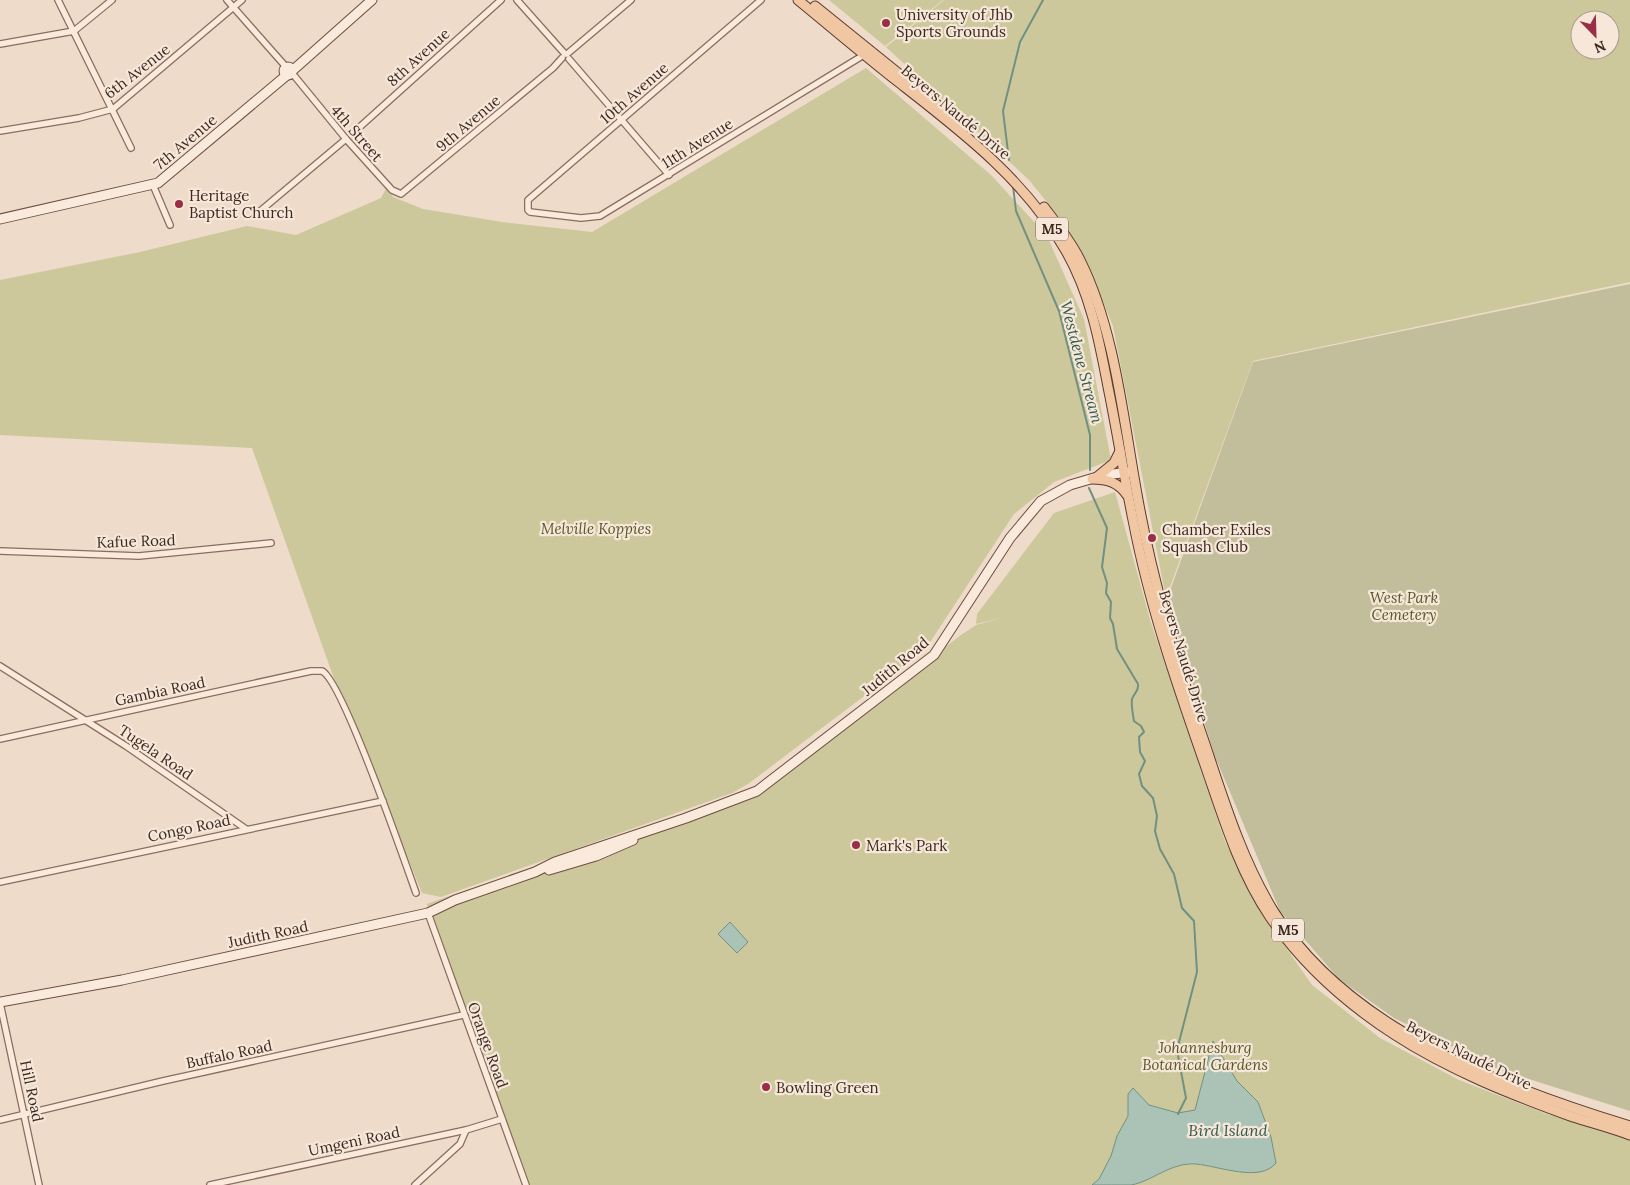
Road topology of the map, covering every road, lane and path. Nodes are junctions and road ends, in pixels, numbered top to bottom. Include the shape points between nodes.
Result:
1 (58, 0) edge
2 (112, 0) edge
3 (227, 0) edge
4 (242, 0) edge
5 (372, 0) edge
6 (501, 0) edge
7 (517, 0) edge
8 (631, 0) edge
9 (762, 0) edge
10 (798, 0) edge
11 (807, 0) edge
12 (233, 8) junction
13 (74, 31) junction
14 (0, 44) edge
15 (868, 53) junction
16 (566, 57) junction
17 (288, 72) junction
18 (113, 108) junction
19 (621, 121) junction
20 (0, 131) edge
21 (353, 133) dead end
22 (346, 139) junction
23 (131, 148) dead end
24 (669, 176) junction
25 (153, 184) junction
26 (398, 194) joint
27 (527, 207) joint
28 (259, 212) dead end
29 (0, 217) edge
30 (170, 224) dead end
31 (1120, 451) junction
32 (1128, 472) junction
33 (1094, 478) junction
34 (1128, 497) junction
35 (272, 543) dead end
36 (0, 551) edge
37 (0, 666) edge
38 (86, 720) junction
39 (0, 739) edge
40 (383, 801) junction
41 (246, 828) junction
42 (0, 882) edge
43 (416, 893) dead end
44 (428, 914) junction
45 (0, 1003) edge
46 (463, 1015) junction
47 (24, 1114) junction
48 (502, 1119) junction
49 (0, 1120) edge
50 (1630, 1126) edge
51 (466, 1130) junction
52 (1630, 1136) edge
53 (39, 1185) edge
54 (210, 1185) edge
55 (415, 1185) edge
56 (526, 1185) edge

1 - 13 street
2 - 13 street
3 - 12 street, 4th Street
4 - 12 street, 6th Avenue
5 - 17 street, 7th Avenue
6 - 21 street, 8th Avenue
7 - 16 street
8 - 16 street, 9th Avenue
9 - 19 street, 10th Avenue
10 - 15 main road, M5
11 - 15 main road, M5
12 - 17 street, 4th Street
12 - 18 street, 6th Avenue
13 - 14 street
13 - 18 street
15 - 24 street, 11th Avenue
15 - 31 main road, Beyers Naudé Drive / M5 via 988,155 1021,188 1058,237 1078,276 1096,324
15 - 32 main road, Beyers Naudé Drive / M5 via 971,132 1004,163 1036,197 1072,245 1088,277 1105,329
16 - 19 street
16 - 26 street, 9th Avenue via 407,191
17 - 22 street, 4th Street
17 - 25 street, 7th Avenue via 175,170
18 - 20 street, 6th Avenue via 80,118
18 - 23 street
19 - 24 street
19 - 27 street, 10th Avenue via 528,200
22 - 26 street, 4th Street
22 - 28 street
24 - 27 street, 11th Avenue via 600,216 591,218 530,212
25 - 29 street, 7th Avenue
25 - 30 street
31 - 32 main road, Beyers Naudé Drive / M5
31 - 33 main road via 1114,463
32 - 33 street, Judith Road
32 - 34 main road, Beyers Naudé Drive / M5
32 - 50 main road, Beyers Naudé Drive / M5 via 1159,603 1195,717 1246,857 1283,924 1352,997 1418,1041 1517,1087
33 - 34 main road via 1116,483
33 - 44 street, Judith Road via 1058,490 1030,512 930,659 757,791 658,828 601,854 535,872 455,900
34 - 52 main road, Beyers Naudé Drive / M5 via 1155,612 1225,825 1256,895 1286,939 1343,997 1416,1048 1531,1101
35 - 36 street, Kafue Road via 139,556
37 - 38 street, Tugela Road
38 - 39 street, Gambia Road
38 - 40 street, Gambia Road via 312,671 326,672
38 - 41 street, Tugela Road
40 - 41 street, Congo Road
40 - 43 street
41 - 42 street, Congo Road
44 - 45 street, Judith Road
44 - 46 street, Orange Road
45 - 47 street, Hill Road
46 - 47 street, Buffalo Road
46 - 48 street, Orange Road
47 - 49 street, Buffalo Road
47 - 53 street, Hill Road
48 - 51 street, Umgeni Road
48 - 56 street, Orange Road
51 - 54 street, Umgeni Road
51 - 55 street via 460,1144

